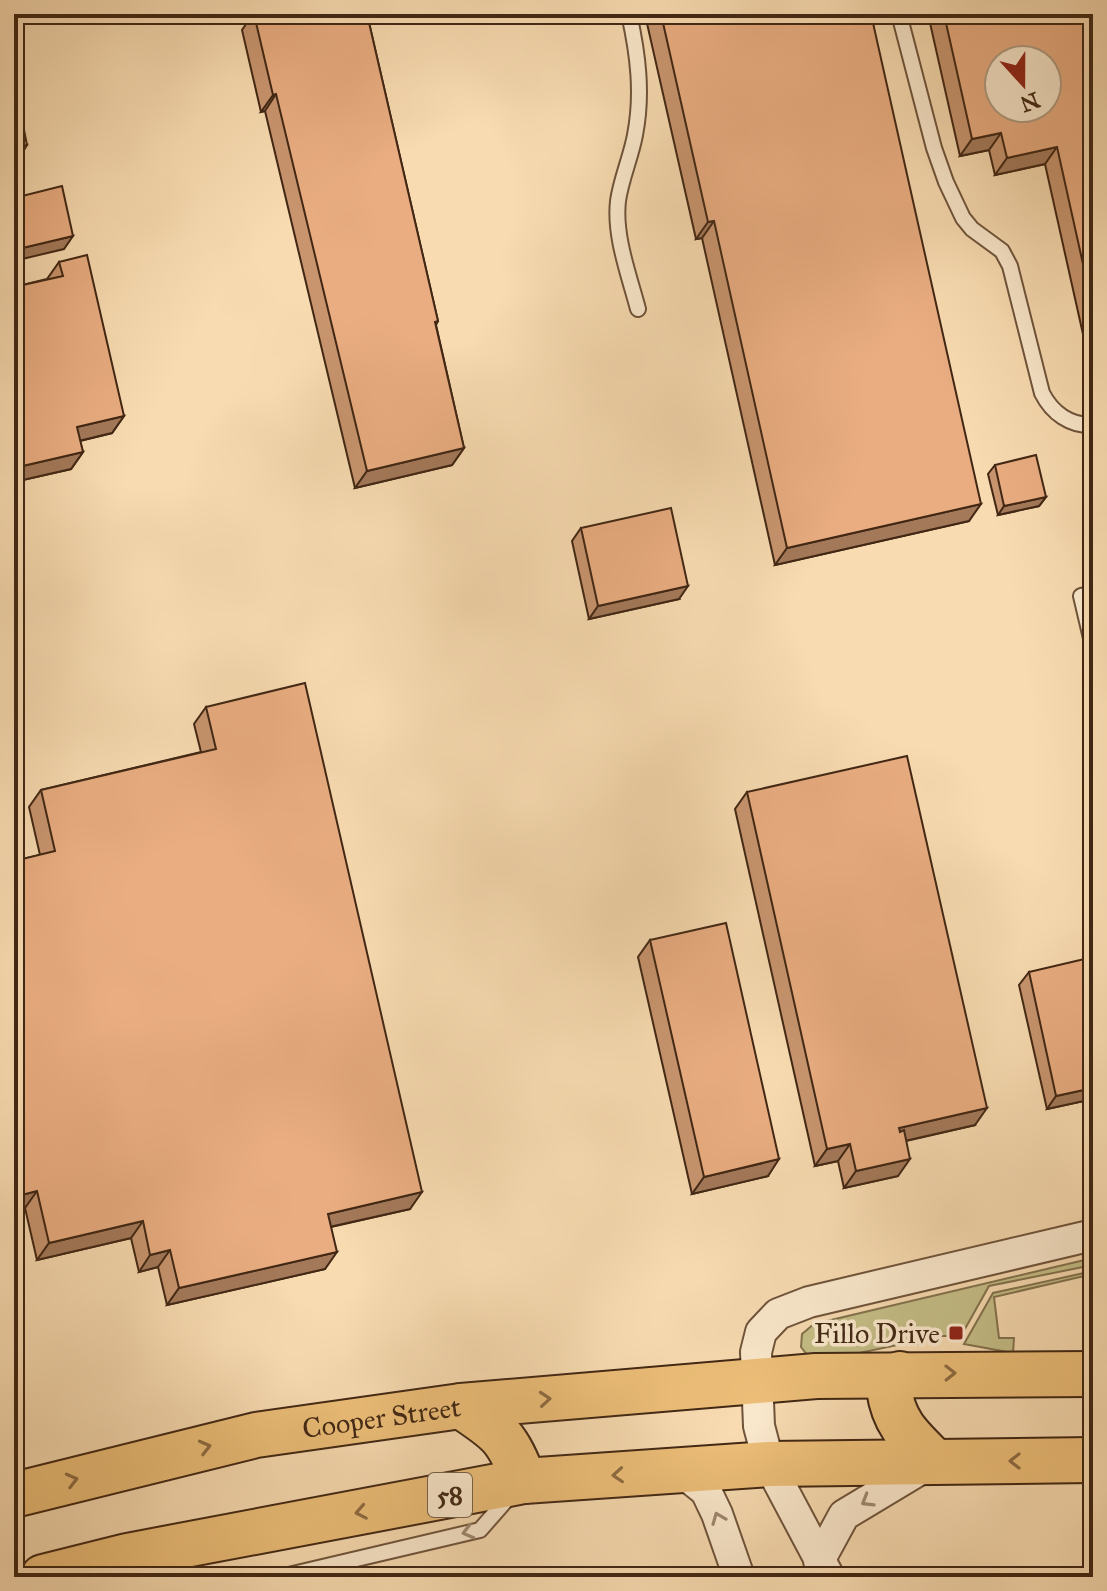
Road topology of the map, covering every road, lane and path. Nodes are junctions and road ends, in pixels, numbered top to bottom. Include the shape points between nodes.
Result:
1 (629, 14) edge
2 (899, 14) edge
3 (638, 309) dead end
4 (1093, 425) edge
5 (1093, 593) edge
6 (1093, 647) edge
7 (1093, 1235) edge
8 (900, 1374) junction
9 (1093, 1374) edge
10 (757, 1382) junction
11 (461, 1406) junction
12 (934, 1461) junction
13 (769, 1464) junction
14 (1083, 1468) edge
15 (681, 1471) junction
16 (524, 1481) junction
17 (14, 1495) edge
18 (824, 1569) edge
19 (43, 1577) edge
20 (280, 1577) edge
21 (739, 1577) edge

1 - 3 lane via 639,98 618,218
2 - 4 lane via 946,182 963,218 1002,251 1010,266 1048,406 1071,422
5 - 6 lane via 1081,596
7 - 10 street via 809,1302 778,1314 761,1332
8 -> 9 main road, Cooper Street
8 - 10 main road, Cooper Street
8 - 12 main road via 889,1389 892,1410 903,1430
11 -> 10 main road, Cooper Street
10 - 13 street via 759,1426
11 - 16 main road via 497,1430 513,1451
17 -> 11 main road, Cooper Street via 256,1435
12 - 13 main road, 58
14 -> 12 main road, 58
12 -> 18 street via 844,1515
13 - 15 main road, 58
13 - 18 street
15 -> 16 main road, 58
21 -> 15 street via 706,1491
16 -> 19 main road, 58 via 127,1556
16 -> 20 lane via 480,1530

